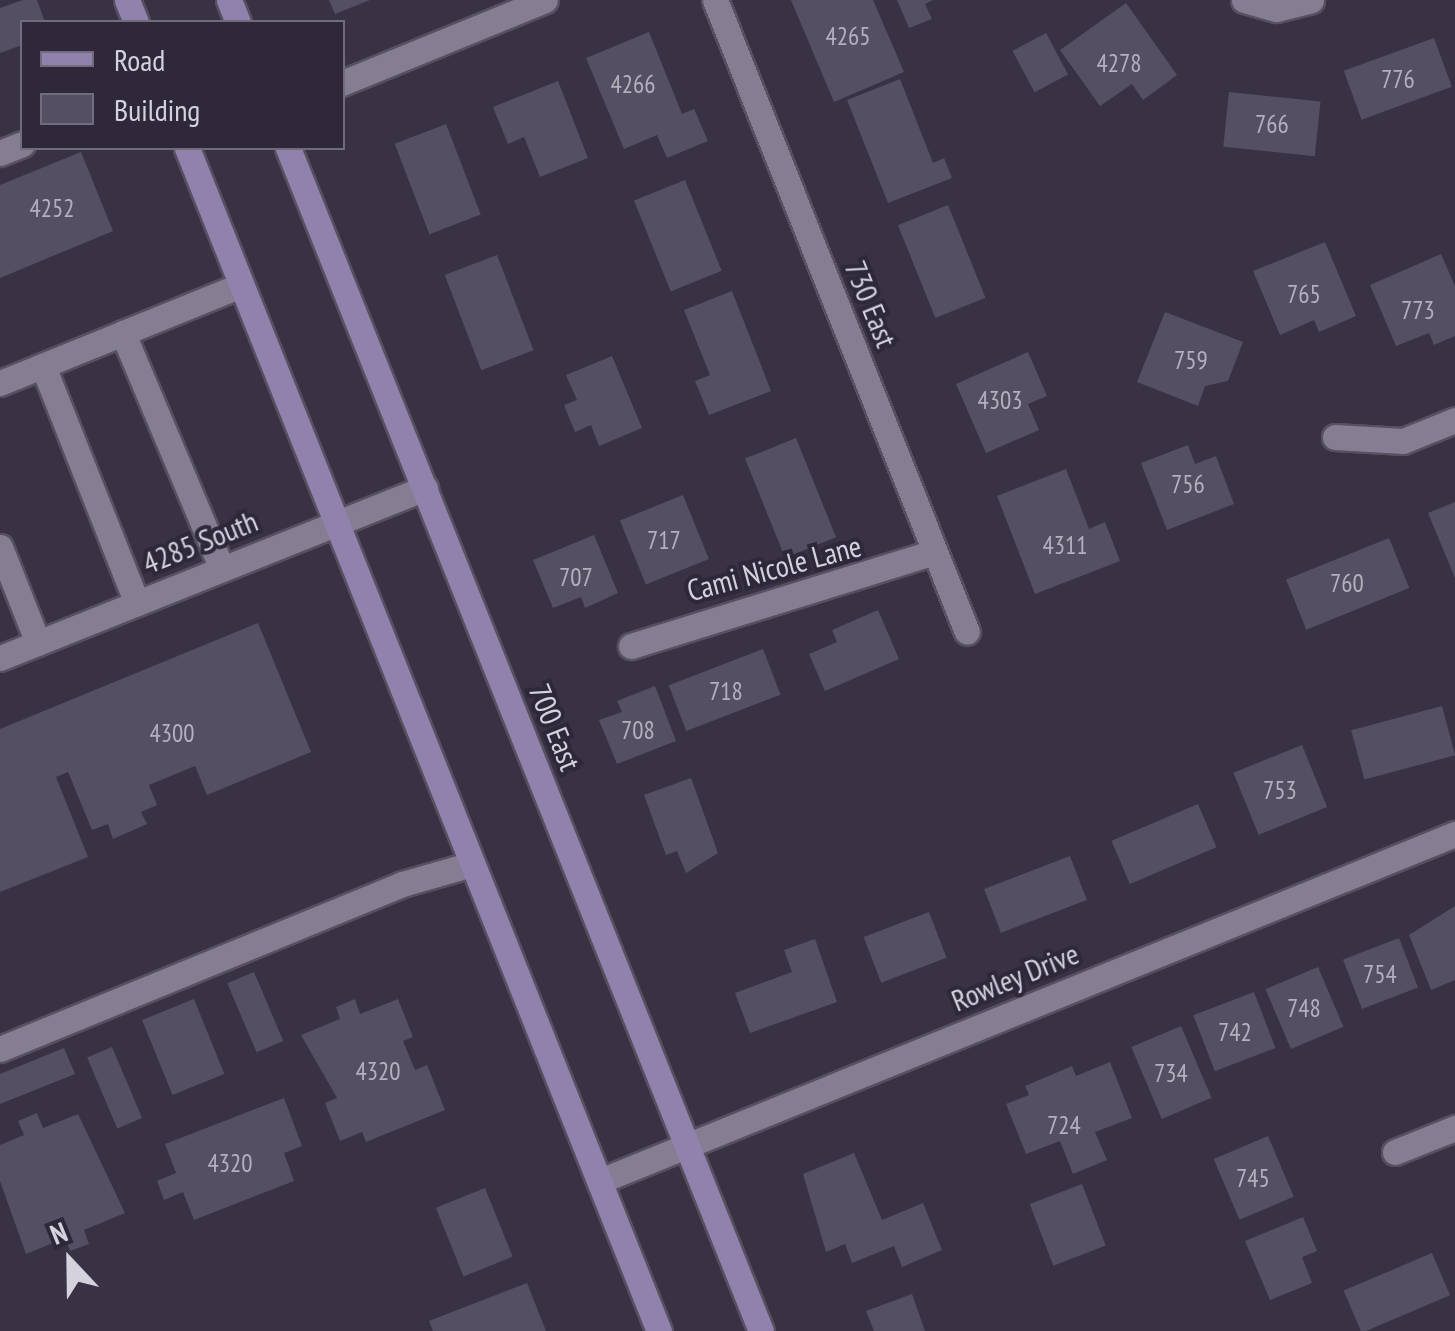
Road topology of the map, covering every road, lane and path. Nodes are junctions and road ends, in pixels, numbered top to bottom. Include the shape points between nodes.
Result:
1 (545, 0) edge
2 (715, 0) edge
3 (1244, 0) edge
4 (1311, 0) edge
5 (345, 81) edge
6 (188, 150) edge
7 (289, 150) edge
8 (241, 286) junction
9 (123, 333) junction
10 (43, 366) junction
11 (0, 383) edge
12 (1455, 420) edge
13 (1335, 436) dead end
14 (424, 488) junction
15 (336, 522) junction
16 (0, 547) edge
17 (934, 552) junction
18 (222, 569) junction
19 (136, 603) junction
20 (966, 632) dead end
21 (38, 643) junction
22 (630, 646) dead end
23 (0, 658) edge
24 (1455, 834) edge
25 (472, 864) junction
26 (0, 1049) edge
27 (1455, 1128) edge
28 (687, 1145) junction
29 (1395, 1152) dead end
30 (600, 1181) junction
31 (660, 1331) edge
32 (761, 1331) edge

1 - 5 street
2 - 17 street, 730 East
3 - 4 street via 1276,8
6 - 8 main road
7 - 14 main road, 700 East
8 - 9 street
8 - 15 main road
9 - 10 street
9 - 18 street
10 - 11 street
10 - 19 street
12 - 13 street via 1403,441
14 - 15 street, 4285 South
14 - 28 main road, 700 East
15 - 18 street, 4285 South
15 - 25 main road
16 - 21 street
17 - 20 street, 730 East
17 - 22 street, Cami Nicole Lane
18 - 19 street, 4285 South
19 - 21 street, 4285 South
21 - 23 street, 4285 South
24 - 28 street, Rowley Drive
25 - 26 street via 402,884
25 - 30 main road
27 - 29 street
28 - 30 street, Rowley Drive
28 - 32 main road, 700 East
30 - 31 main road

